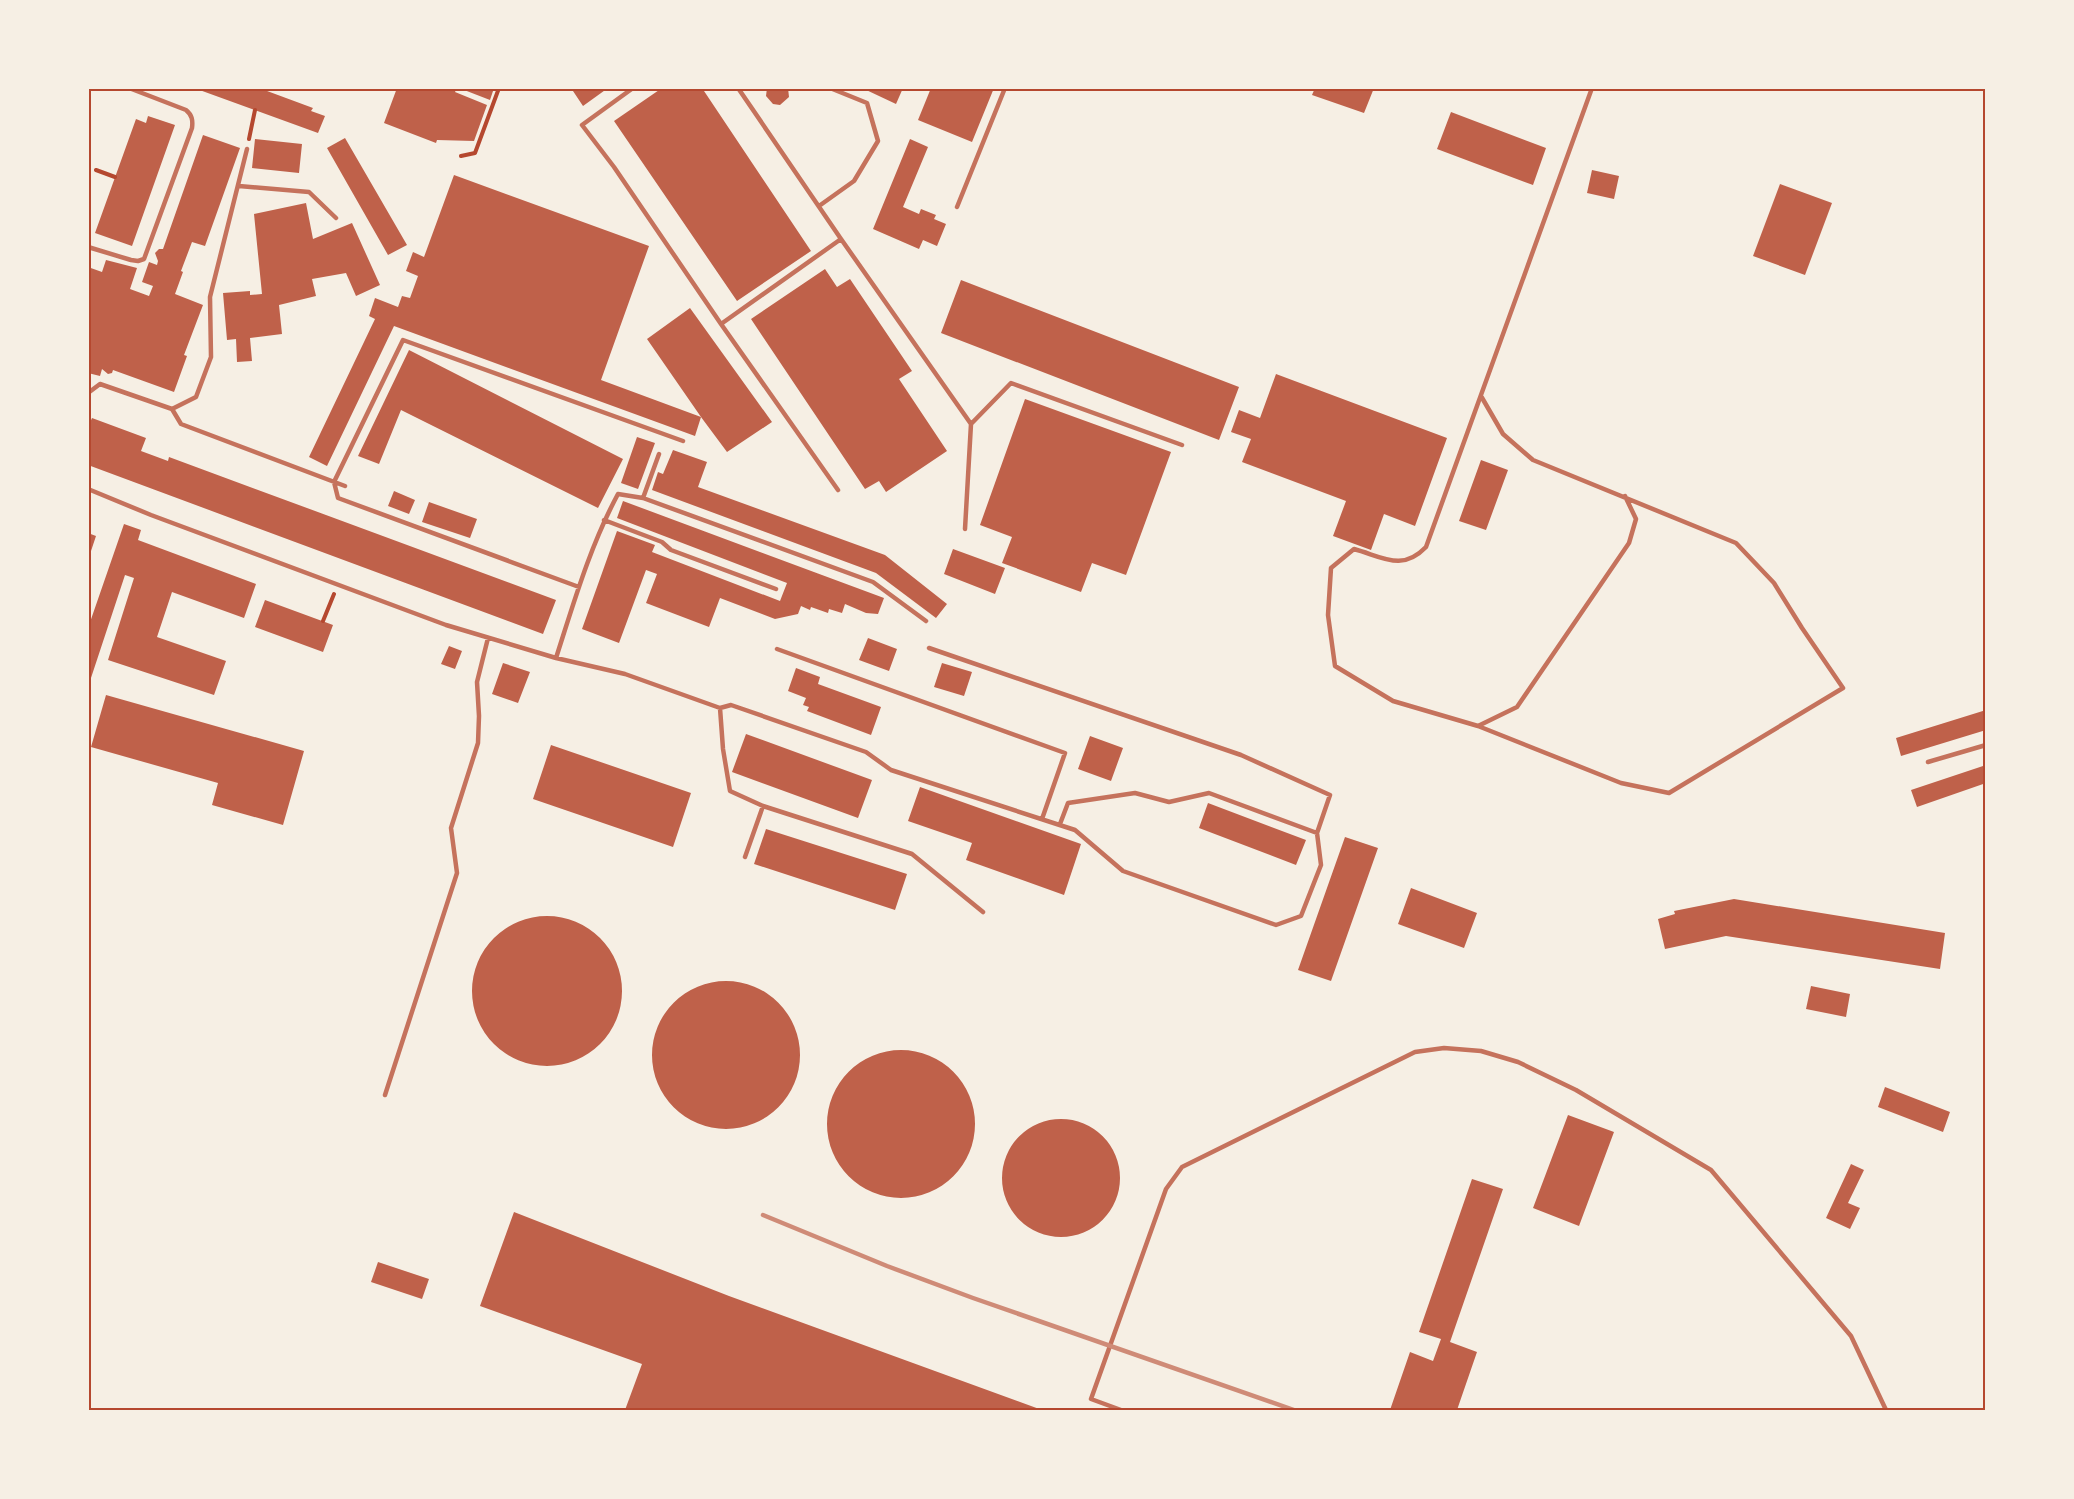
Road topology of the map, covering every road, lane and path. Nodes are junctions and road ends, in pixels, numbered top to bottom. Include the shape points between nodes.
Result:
1 (129, 88) edge
2 (499, 88) edge
3 (633, 88) edge
4 (738, 88) edge
5 (830, 88) edge
6 (1005, 88) edge
7 (1592, 88) edge
8 (255, 111) dead end
9 (247, 149) joint
10 (460, 156) dead end
11 (96, 170) dead end
12 (115, 177) dead end
13 (239, 186) junction
14 (819, 206) junction
15 (957, 207) dead end
16 (336, 218) dead end
17 (841, 239) junction
18 (88, 247) edge
19 (721, 324) junction
20 (88, 393) edge
21 (1481, 396) junction
22 (172, 409) junction
23 (971, 424) junction
24 (683, 441) dead end
25 (1182, 445) dead end
26 (659, 454) dead end
27 (334, 482) junction
28 (345, 486) dead end
29 (88, 489) edge
30 (838, 490) dead end
31 (1625, 496) junction
32 (643, 498) junction
33 (604, 520) junction
34 (965, 529) dead end
35 (337, 585) junction
36 (579, 587) junction
37 (776, 589) dead end
38 (324, 621) dead end
39 (926, 621) dead end
40 (488, 638) junction
41 (929, 648) dead end
42 (777, 649) dead end
43 (556, 658) junction
44 (720, 708) junction
45 (1478, 726) junction
46 (1986, 745) edge
47 (1928, 762) dead end
48 (763, 806) junction
49 (1042, 819) junction
50 (1060, 824) junction
51 (1317, 833) junction
52 (745, 857) dead end
53 (982, 912) dead end
54 (385, 1095) dead end
55 (1121, 1410) edge
56 (1886, 1410) edge

1 - 18 lane via 186,110 193,121 192,128 144,259 131,260
2 - 10 path via 475,153
3 - 19 lane via 582,125
4 - 14 lane
5 - 14 lane via 867,103 878,141 854,181
6 - 15 lane
7 - 21 lane
8 - 9 path
9 - 13 lane
11 - 12 path
13 - 16 lane via 309,192
13 - 22 lane via 210,297 211,357 196,397
14 - 17 lane
17 - 19 lane
17 - 23 lane
19 - 30 lane
20 - 22 lane via 100,384
21 - 31 lane via 1503,434 1533,459
21 - 45 lane via 1426,547 1417,557 1405,561 1354,549 1331,568 1328,615 1335,666 1393,701
22 - 27 lane via 181,424
23 - 25 lane via 1011,382
23 - 34 lane
24 - 27 lane via 403,340
26 - 32 lane
27 - 28 lane
27 - 36 lane via 338,498
29 - 35 lane
31 - 45 lane via 1636,519 1629,543 1517,707
31 - 45 lane via 1736,543 1774,583 1843,688 1669,793 1621,783
32 - 33 lane via 618,494
32 - 39 lane via 873,582
33 - 36 lane
33 - 37 lane
35 - 38 path
35 - 40 lane
36 - 43 lane
40 - 43 lane
40 - 54 lane via 477,682 478,743 451,828 457,873
41 - 51 lane via 1240,755 1330,795
42 - 49 lane via 1065,753
43 - 44 lane via 625,674
44 - 48 lane via 730,791
44 - 49 lane via 731,705 866,752 891,770
46 - 47 lane
48 - 52 lane
48 - 53 lane via 912,854
49 - 50 lane
50 - 51 lane via 1068,803 1135,793 1169,802 1209,794
50 - 51 lane via 1076,830 1123,871 1276,925 1301,916 1321,865
55 - 56 lane via 1091,1398 1166,1189 1182,1167 1415,1052 1444,1048 1481,1051 1518,1062 1576,1090 1711,1170 1851,1336

